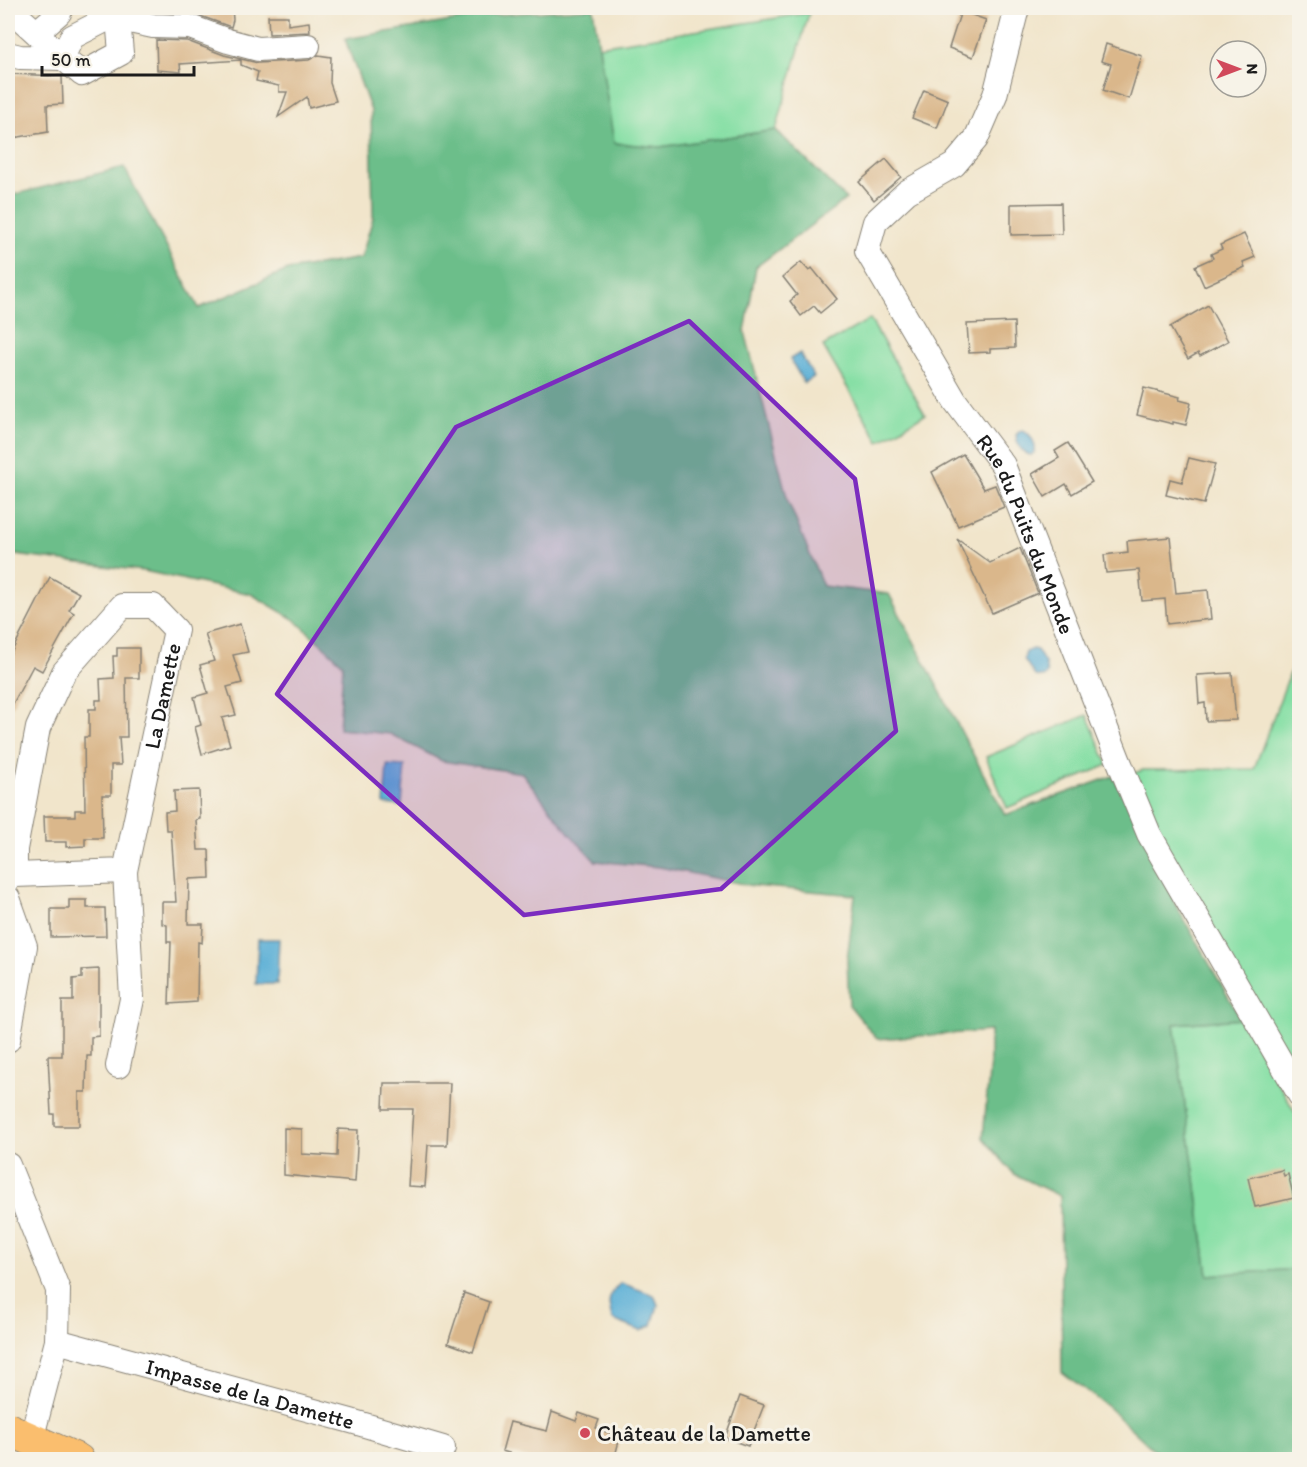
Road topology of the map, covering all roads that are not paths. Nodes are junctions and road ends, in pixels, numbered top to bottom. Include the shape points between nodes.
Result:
1 (15, 8) edge
2 (60, 8) edge
3 (1017, 8) edge
4 (121, 13) edge
5 (37, 32) junction
6 (308, 46) dead end
7 (8, 54) edge
8 (62, 58) junction
9 (125, 872) junction
10 (10, 884) edge
11 (8, 1040) edge
12 (118, 1066) dead end
13 (1299, 1095) edge
14 (8, 1165) edge
15 (57, 1341) junction
16 (19, 1435) edge
17 (443, 1448) dead end
18 (78, 1460) edge

1 - 5 street via 14,13
2 - 5 street
3 - 13 street, Rue du Puits du Monde via 995,95 976,140 954,165 907,192 875,222 867,251 955,401 1003,465 1149,834
4 - 6 street via 153,26 190,27 258,49
4 - 8 street via 72,37
4 - 8 street via 121,53 82,74
5 - 8 street
7 - 8 street
9 - 10 street
9 - 10 street, La Damette via 176,630 153,606 122,606 64,672 38,728
9 - 12 street, La Damette via 132,999
10 - 11 street via 25,946
14 - 15 street via 58,1290
15 - 16 street
15 - 17 street, Impasse de la Damette
16 - 18 main road

